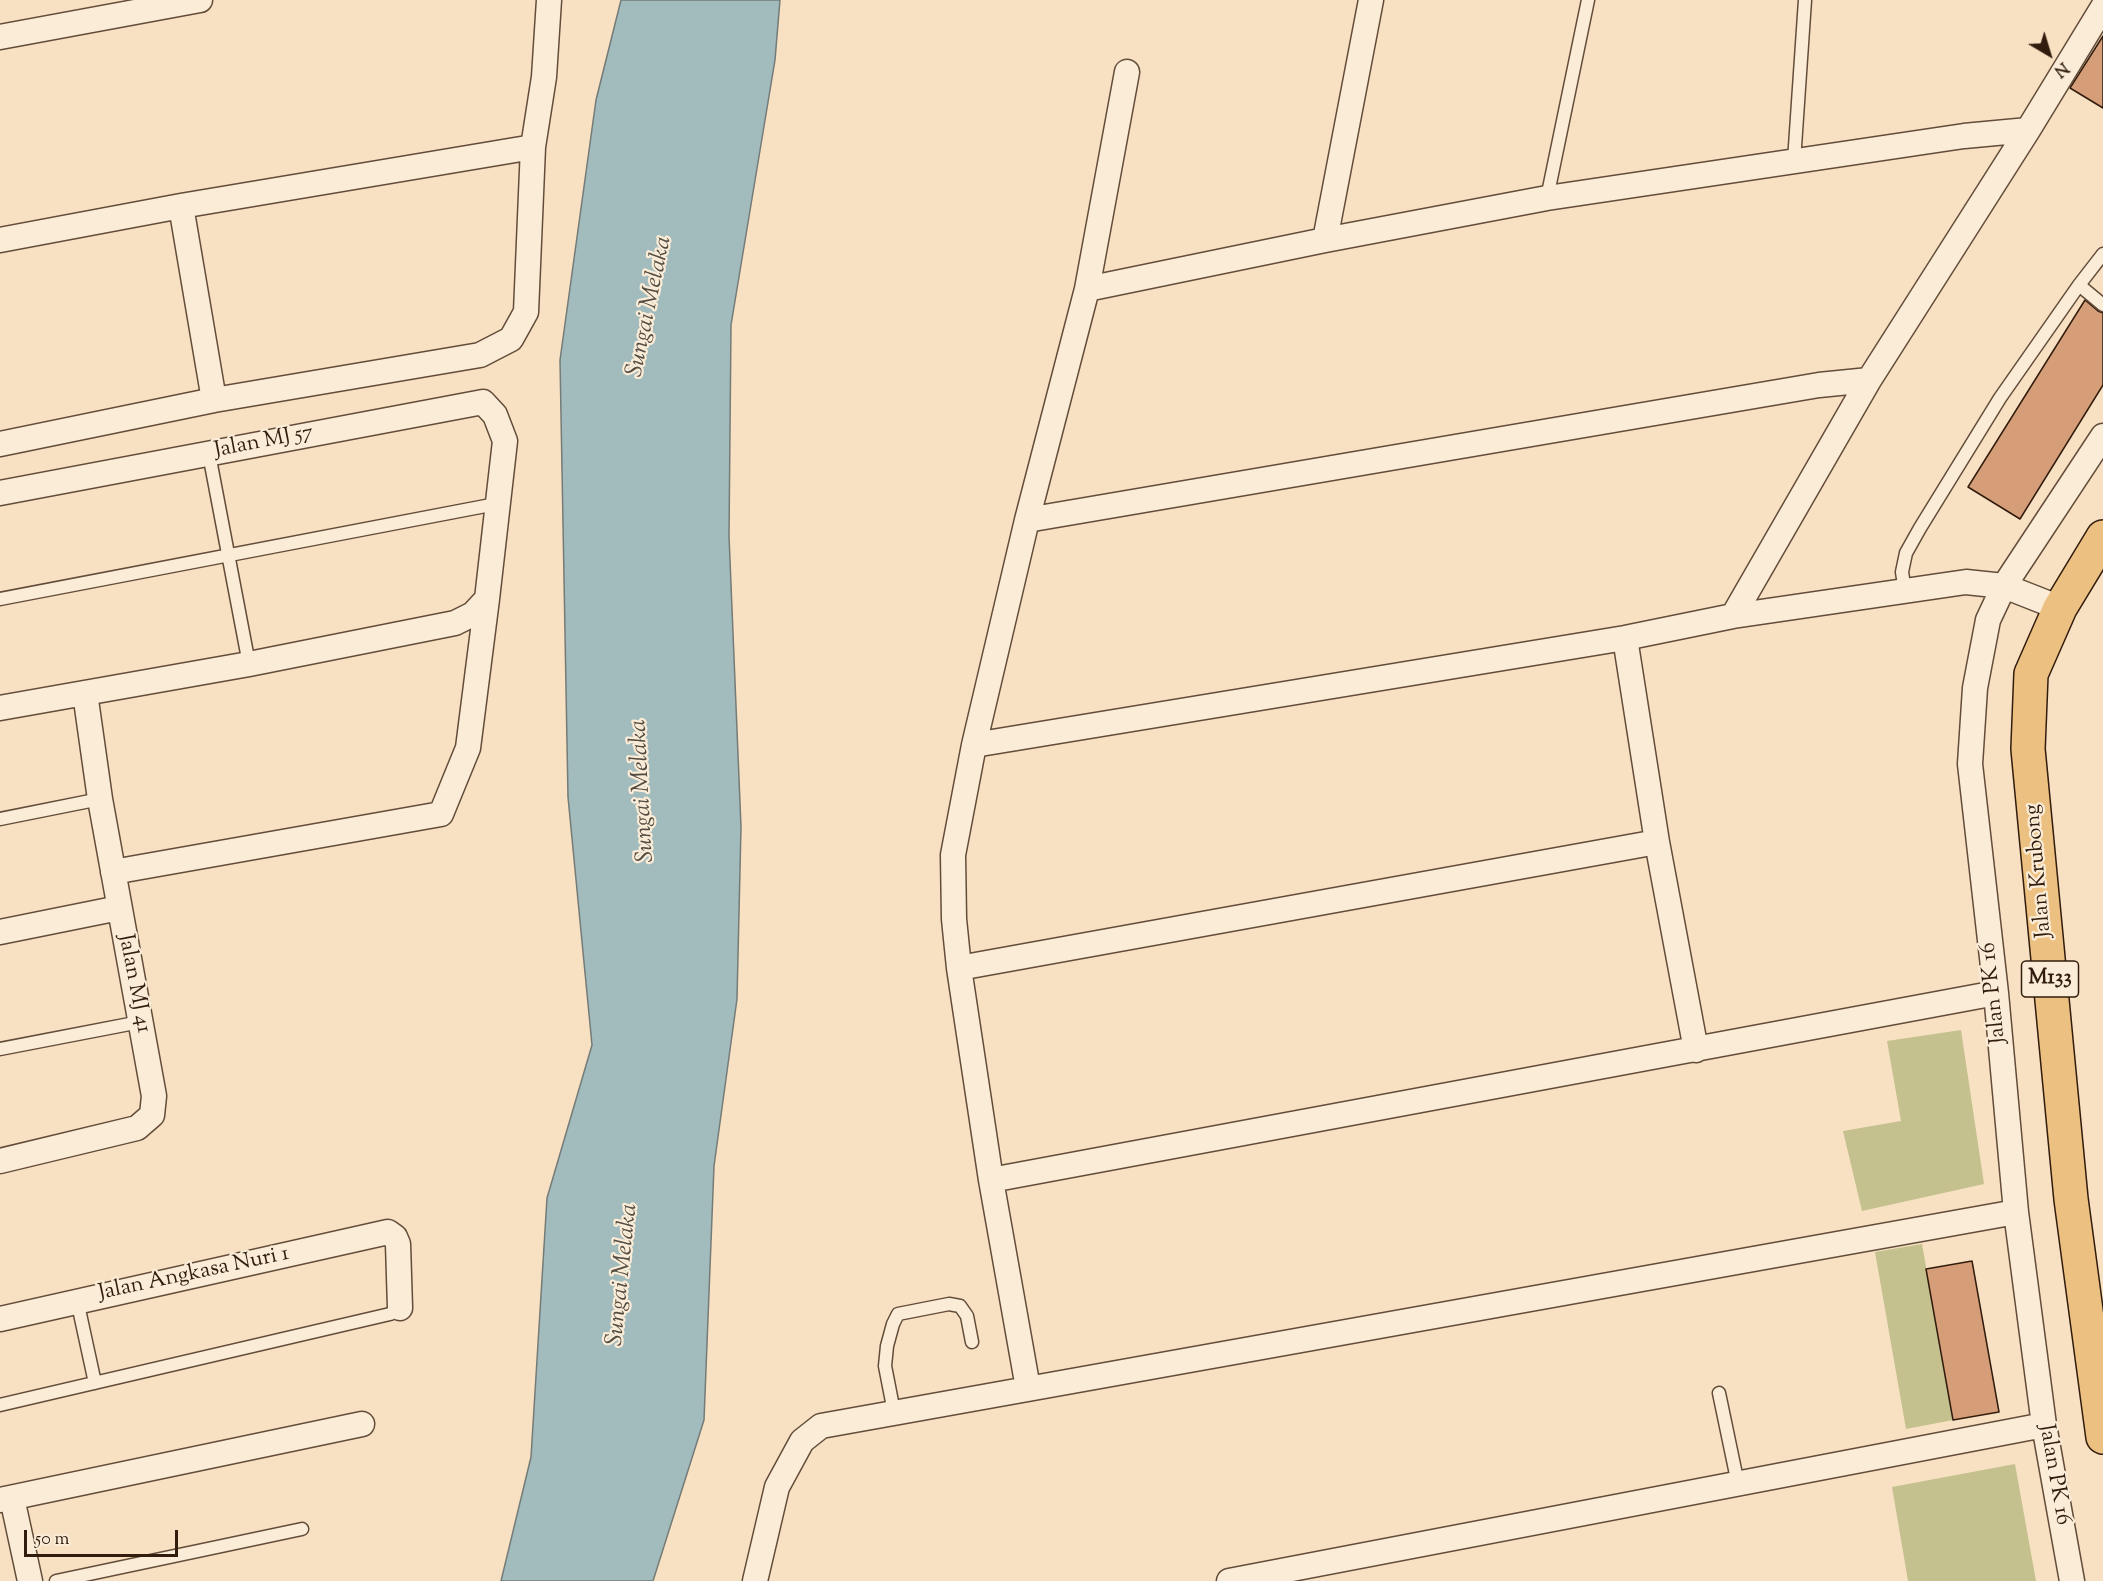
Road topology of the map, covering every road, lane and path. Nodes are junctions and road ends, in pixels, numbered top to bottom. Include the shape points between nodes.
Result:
1 (200, 0) edge
2 (549, 0) edge
3 (1371, 0) edge
4 (1588, 0) edge
5 (1805, 0) edge
6 (2103, 7) edge
7 (0, 37) edge
8 (1127, 72) dead end
9 (2028, 130) junction
10 (533, 147) junction
11 (1794, 161) junction
12 (1547, 198) junction
13 (182, 206) junction
14 (0, 240) edge
15 (1325, 240) junction
16 (2103, 254) edge
17 (2079, 285) junction
18 (1087, 289) junction
19 (2103, 305) edge
20 (1869, 380) junction
21 (214, 400) junction
22 (2103, 436) edge
23 (0, 444) edge
24 (210, 454) junction
25 (0, 493) edge
26 (496, 504) junction
27 (1027, 520) junction
28 (2103, 537) edge
29 (229, 555) junction
30 (2004, 586) junction
31 (1905, 591) junction
32 (0, 599) edge
33 (487, 599) junction
34 (2060, 608) junction
35 (1733, 616) junction
36 (1625, 638) junction
37 (249, 664) junction
38 (85, 693) junction
39 (0, 708) edge
40 (974, 745) junction
41 (100, 800) junction
42 (0, 819) edge
43 (1657, 842) junction
44 (112, 872) junction
45 (119, 908) junction
46 (0, 932) edge
47 (959, 968) junction
48 (1996, 993) junction
49 (140, 1022) junction
50 (0, 1049) edge
51 (1696, 1050) junction
52 (0, 1161) edge
53 (991, 1180) junction
54 (2016, 1212) junction
55 (78, 1300) junction
56 (400, 1308) joint
57 (0, 1319) edge
58 (972, 1342) dead end
59 (96, 1383) junction
60 (1028, 1388) junction
61 (1719, 1393) dead end
62 (0, 1405) edge
63 (894, 1412) junction
64 (362, 1424) dead end
65 (2044, 1425) junction
66 (2103, 1437) edge
67 (1738, 1484) junction
68 (6, 1499) edge
69 (302, 1529) dead end
70 (30, 1581) edge
71 (56, 1581) edge
72 (754, 1581) edge
73 (1229, 1581) edge
74 (2072, 1581) edge

1 - 7 street
2 - 10 street via 544,77
3 - 15 street
4 - 12 lane
5 - 11 lane
6 - 9 street
8 - 18 street
9 - 11 street
9 - 20 street
10 - 13 street
10 - 21 street via 526,312 511,339 480,355
11 - 12 street
12 - 15 street
13 - 14 street
13 - 21 street
15 - 18 street
16 - 17 lane
17 - 19 lane
17 - 31 lane via 2000,398 1920,528 1906,553 1902,572
18 - 27 street
20 - 27 street via 1819,385
20 - 35 street
21 - 23 street
22 - 30 street, Jalan PK 16
24 - 25 street, Jalan MJ 57
24 - 26 street, Jalan MJ 57 via 483,402 495,415 505,441
24 - 29 lane
26 - 29 lane
26 - 33 street
27 - 40 street
28 - 34 main road, Jalan Krubong / M133
29 - 32 lane
29 - 37 lane
30 - 31 street via 1966,582
30 - 34 street
30 - 48 street, Jalan PK 16 via 1988,620 1975,688 1970,764
31 - 35 street
33 - 37 street via 473,614 455,623
33 - 44 street via 468,748 441,814
34 - 66 main road, Jalan Krubong / M133 via 2031,674 2028,749 2071,1199
35 - 36 street
36 - 40 street
36 - 43 street
37 - 38 street
38 - 39 street
38 - 41 street, Jalan MJ 41
40 - 47 street via 952,855
41 - 42 lane
41 - 44 street, Jalan MJ 41
43 - 47 street
43 - 51 street
44 - 45 street, Jalan MJ 41
45 - 46 street
45 - 49 street, Jalan MJ 41
47 - 53 street
48 - 51 street
48 - 54 street, Jalan PK 16
49 - 50 lane
49 - 52 street, Jalan MJ 41 via 154,1096 153,1116 148,1121 137,1128
51 - 53 street
53 - 60 street
54 - 60 street
54 - 65 street, Jalan PK 16
55 - 56 street, Jalan Angkasa Nuri 1 via 388,1232 398,1244
55 - 57 street, Jalan Angkasa Nuri 1
55 - 59 lane
56 - 59 lane via 390,1314
58 - 63 lane via 967,1316 960,1306 950,1304 898,1314 892,1324 885,1366
59 - 62 lane
60 - 63 street
61 - 67 lane
63 - 72 street via 821,1426 802,1440 777,1487
64 - 68 street
65 - 67 street
65 - 74 street, Jalan PK 16
67 - 73 street
68 - 70 street
69 - 71 lane

